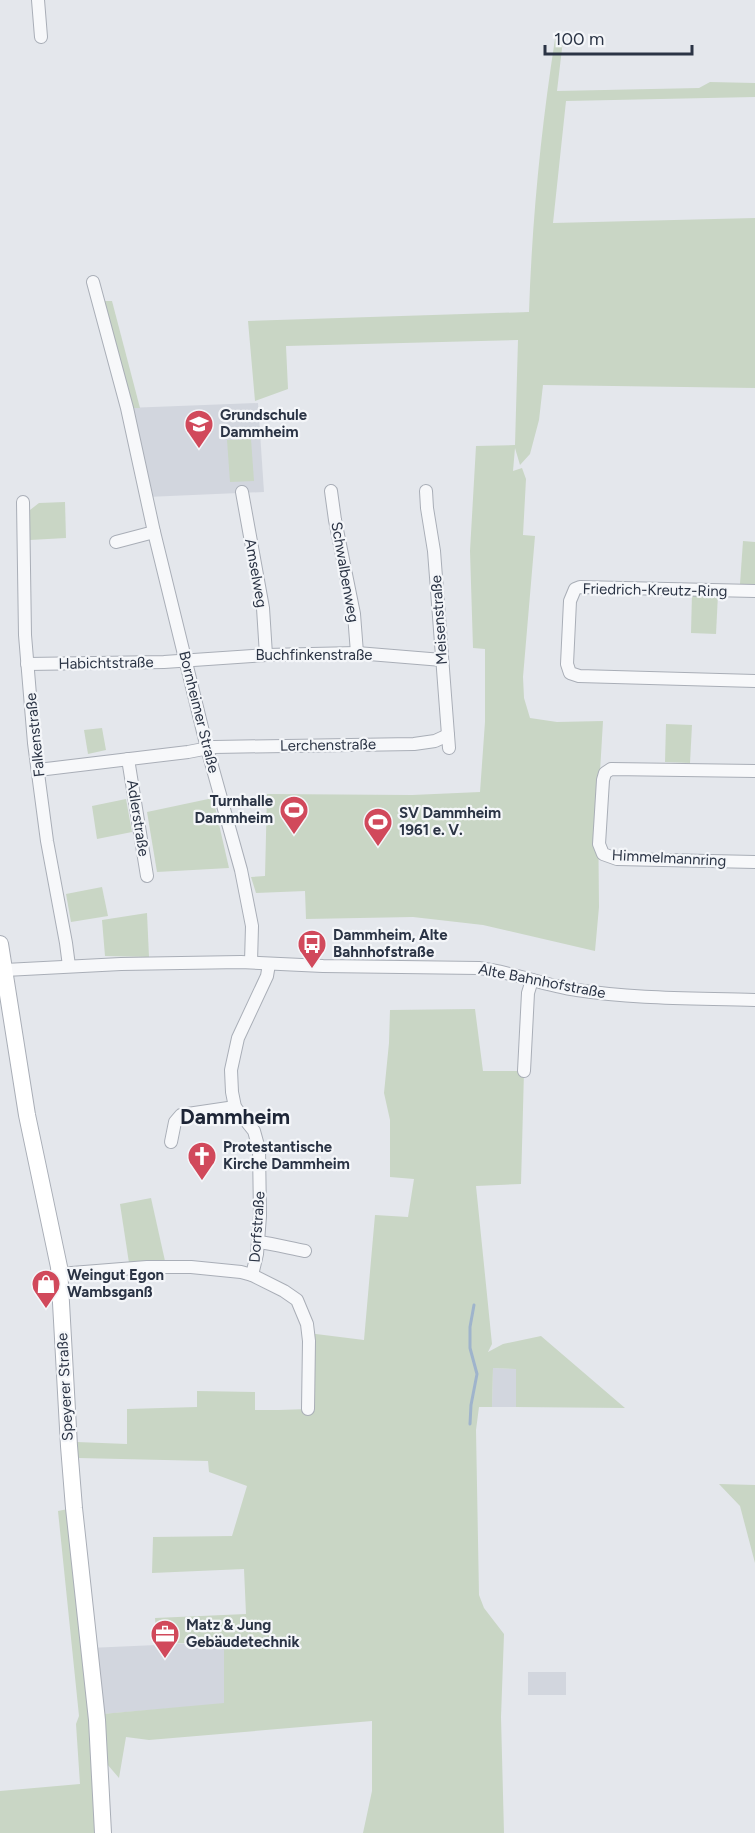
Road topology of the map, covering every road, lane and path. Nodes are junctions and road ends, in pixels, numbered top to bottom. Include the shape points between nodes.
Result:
1 (38, 0) edge
2 (41, 37) dead end
3 (93, 282) dead end
4 (331, 491) dead end
5 (426, 491) dead end
6 (242, 492) dead end
7 (23, 502) dead end
8 (154, 532) junction
9 (116, 542) dead end
10 (755, 591) edge
11 (357, 653) junction
12 (266, 655) junction
13 (442, 660) junction
14 (185, 661) junction
15 (27, 664) junction
16 (755, 681) edge
17 (448, 735) junction
18 (207, 748) junction
19 (449, 748) dead end
20 (128, 759) junction
21 (38, 770) junction
22 (755, 771) edge
23 (755, 862) edge
24 (147, 876) dead end
25 (0, 944) edge
26 (251, 962) junction
27 (269, 964) junction
28 (69, 966) junction
29 (5, 970) junction
30 (532, 980) junction
31 (755, 1000) edge
32 (524, 1071) dead end
33 (235, 1107) junction
34 (171, 1142) dead end
35 (258, 1242) junction
36 (305, 1251) dead end
37 (59, 1275) junction
38 (252, 1275) junction
39 (308, 1409) dead end
40 (103, 1833) edge

1 - 2 street
3 - 8 street, Bornheimer Straße via 127,408
4 - 11 street, Schwalbenweg via 354,614
5 - 13 street, Meisenstraße
6 - 12 street, Amselweg via 263,608
7 - 15 street, Falkenstraße
8 - 9 street
8 - 14 street, Bornheimer Straße
10 - 16 street, Friedrich-Kreutz-Ring via 580,587 570,601 567,664 570,673 579,676
11 - 12 street, Buchfinkenstraße
11 - 13 street, Buchfinkenstraße
12 - 14 street, Buchfinkenstraße
13 - 17 street, Meisenstraße
14 - 15 street, Habichtstraße
14 - 18 street, Bornheimer Straße
15 - 21 street, Falkenstraße
17 - 18 street, Lerchenstraße via 414,744
17 - 19 street, Meisenstraße
18 - 20 street, Adlerstraße
18 - 26 street, Bornheimer Straße via 248,904
20 - 21 street, Adlerstraße
20 - 24 street, Adlerstraße
21 - 28 street, Falkenstraße
22 - 23 street, Himmelmannring via 611,769 603,780 599,844 603,854 617,859
25 - 29 street, Speyerer Straße
26 - 27 street, Alte Bahnhofstraße
26 - 28 street, Alte Bahnhofstraße
27 - 30 street, Alte Bahnhofstraße via 479,968
27 - 33 street via 234,1050 231,1081
28 - 29 street, Alte Bahnhofstraße
29 - 37 street, Speyerer Straße via 27,1115
30 - 31 street, Alte Bahnhofstraße via 613,994
30 - 32 street
33 - 34 street via 181,1115 175,1122
33 - 35 street, Dorfstraße via 254,1131 259,1149
35 - 36 street
35 - 38 street, Dorfstraße
37 - 38 street, Dorfstraße via 185,1266
37 - 40 street, Speyerer Straße via 69,1454 97,1720
38 - 39 street via 293,1296 300,1304 309,1341

